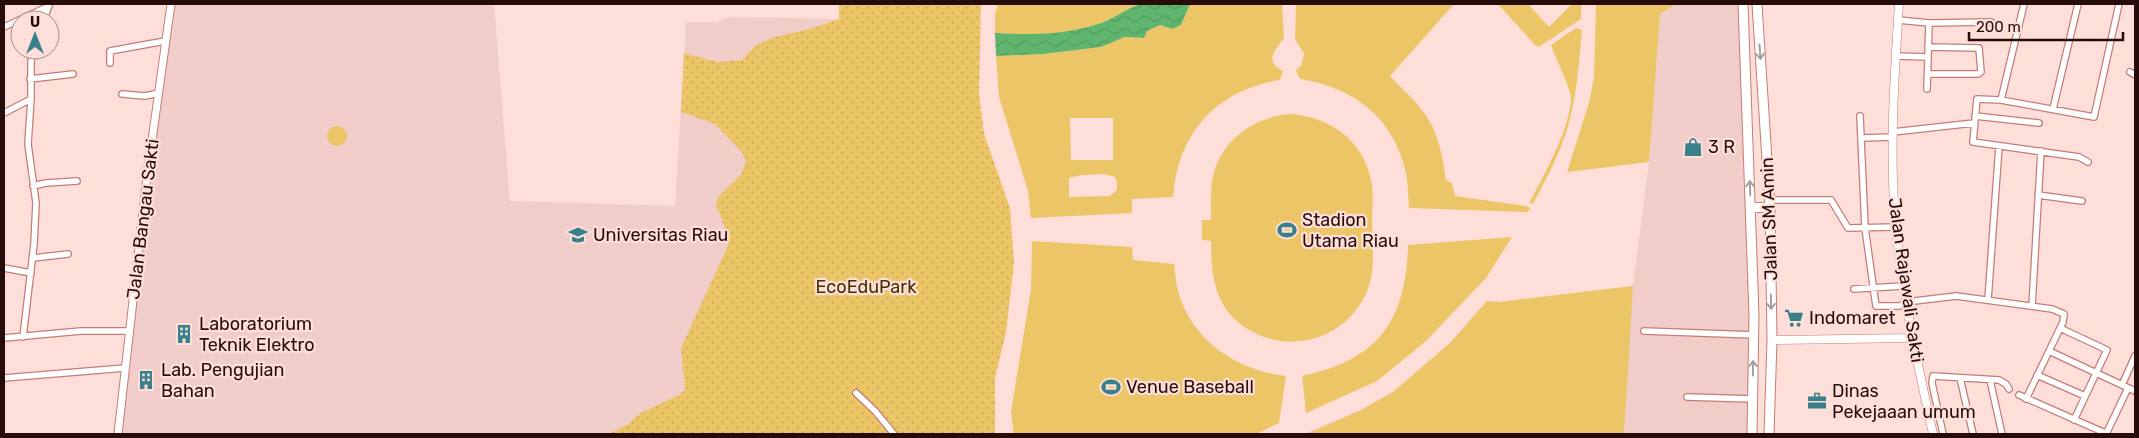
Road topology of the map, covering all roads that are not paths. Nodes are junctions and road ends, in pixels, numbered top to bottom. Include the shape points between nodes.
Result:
1 (171, 4) edge
2 (1743, 4) edge
3 (1757, 4) edge
4 (1899, 4) edge
5 (2024, 4) edge
6 (2078, 4) edge
7 (2119, 4) edge
8 (49, 5) edge
9 (1898, 20) junction
10 (1990, 22) dead end
11 (1929, 23) junction
12 (4, 27) edge
13 (165, 41) junction
14 (1928, 47) junction
15 (1896, 56) junction
16 (1928, 57) junction
17 (31, 60) edge
18 (110, 63) dead end
19 (73, 74) dead end
20 (1928, 74) junction
21 (30, 79) junction
22 (1927, 89) dead end
23 (159, 93) junction
24 (122, 94) dead end
25 (31, 99) junction
26 (2001, 100) junction
27 (2054, 109) junction
28 (4, 114) edge
29 (1860, 116) dead end
30 (1974, 120) junction
31 (2039, 123) dead end
32 (1893, 134) junction
33 (1862, 138) junction
34 (1999, 146) junction
35 (2041, 152) junction
36 (2088, 162) dead end
37 (77, 181) dead end
38 (34, 186) junction
39 (2038, 195) junction
40 (2082, 201) dead end
41 (1770, 203) junction
42 (1751, 208) junction
43 (1896, 227) junction
44 (1865, 228) junction
45 (68, 254) dead end
46 (32, 258) junction
47 (4, 268) edge
48 (31, 273) junction
49 (1903, 286) junction
50 (1872, 289) junction
51 (1854, 290) dead end
52 (1988, 300) junction
53 (1906, 302) junction
54 (2032, 306) junction
55 (2060, 328) junction
56 (130, 330) junction
57 (1644, 331) dead end
58 (1754, 335) junction
59 (23, 337) junction
60 (4, 338) edge
61 (1911, 338) junction
62 (1772, 340) junction
63 (2049, 351) junction
64 (2135, 356) edge
65 (126, 368) junction
66 (2096, 372) junction
67 (2037, 376) junction
68 (4, 378) edge
69 (1960, 378) junction
70 (1990, 380) junction
71 (2122, 385) junction
72 (2128, 388) junction
73 (2008, 389) dead end
74 (2135, 391) edge
75 (856, 393) dead end
76 (2019, 395) dead end
77 (2085, 396) junction
78 (1687, 397) dead end
79 (1753, 399) junction
80 (2026, 399) junction
81 (1939, 416) junction
82 (1929, 418) junction
83 (2074, 420) junction
84 (118, 434) edge
85 (894, 434) edge
86 (1752, 434) edge
87 (1769, 434) edge
88 (1933, 434) edge
89 (1943, 434) edge
90 (1973, 434) edge
91 (2002, 434) edge

1 - 13 street, Jalan Bangau Sakti
42 -> 2 main road, Jalan SM Amin
3 -> 41 main road, Jalan SM Amin
4 - 9 main road, Jalan Rajawali Sakti
5 - 26 street
6 - 27 street
7 - 27 street via 2094,116
8 - 12 street
9 - 11 street
9 - 15 main road, Jalan Rajawali Sakti
10 - 11 street
11 - 14 street
13 - 18 street via 110,51
13 - 23 street, Jalan Bangau Sakti
14 - 16 street
14 - 20 street via 1976,46 1981,50 1981,72
15 - 16 street
15 - 32 main road, Jalan Rajawali Sakti
16 - 20 street
17 - 21 street
19 - 21 street
20 - 22 street
21 - 25 street
23 - 24 street via 145,96
23 - 56 street, Jalan Bangau Sakti via 146,176
25 - 28 street
25 - 38 street via 28,144
26 - 27 street
26 - 30 street via 1978,98
29 - 33 street
30 - 31 street
30 - 32 street
30 - 34 street via 1974,142
32 - 33 street
32 - 43 main road, Jalan Rajawali Sakti
33 - 44 street
34 - 35 street
34 - 52 street
35 - 36 street via 2079,157
35 - 39 street
37 - 38 street
38 - 46 street
39 - 40 street
39 - 54 street
41 - 42 main road
41 - 44 street via 1831,200 1848,228
41 -> 62 main road, Jalan SM Amin
42 - 58 main road, Jalan SM Amin
43 - 44 street
43 - 49 main road, Jalan Rajawali Sakti
44 - 50 street
45 - 46 street
46 - 48 street
47 - 48 street
48 - 59 street
49 - 50 street
49 - 53 main road, Jalan Rajawali Sakti
50 - 51 street
50 - 53 street via 1878,308 1900,306
52 - 53 street via 1946,296
52 - 54 street
53 - 61 main road, Jalan Rajawali Sakti
54 - 55 street via 2064,314
55 - 63 street
55 - 66 street via 2107,350
56 - 59 street
56 - 65 street, Jalan Bangau Sakti
57 - 58 street
79 -> 58 main road, Jalan SM Amin
59 - 60 street
61 - 62 main road
61 - 82 main road, Jalan Rajawali Sakti
62 - 87 main road, Jalan SM Amin
63 - 66 street
63 - 67 street
64 - 71 street
65 - 68 street
65 - 84 street, Jalan Bangau Sakti
66 - 71 street
66 - 77 street
67 - 77 street
67 - 80 street
69 - 70 street
69 - 81 street via 1932,377
69 - 90 street
70 - 73 street via 2003,382
70 - 91 street
71 - 72 street
72 - 74 street
72 - 83 street via 2106,433
75 - 85 street
76 - 80 street
77 - 83 street
78 - 79 street
79 - 86 main road, Jalan SM Amin
80 - 83 street
81 - 82 street
81 - 89 street
82 - 88 main road, Jalan Rajawali Sakti

